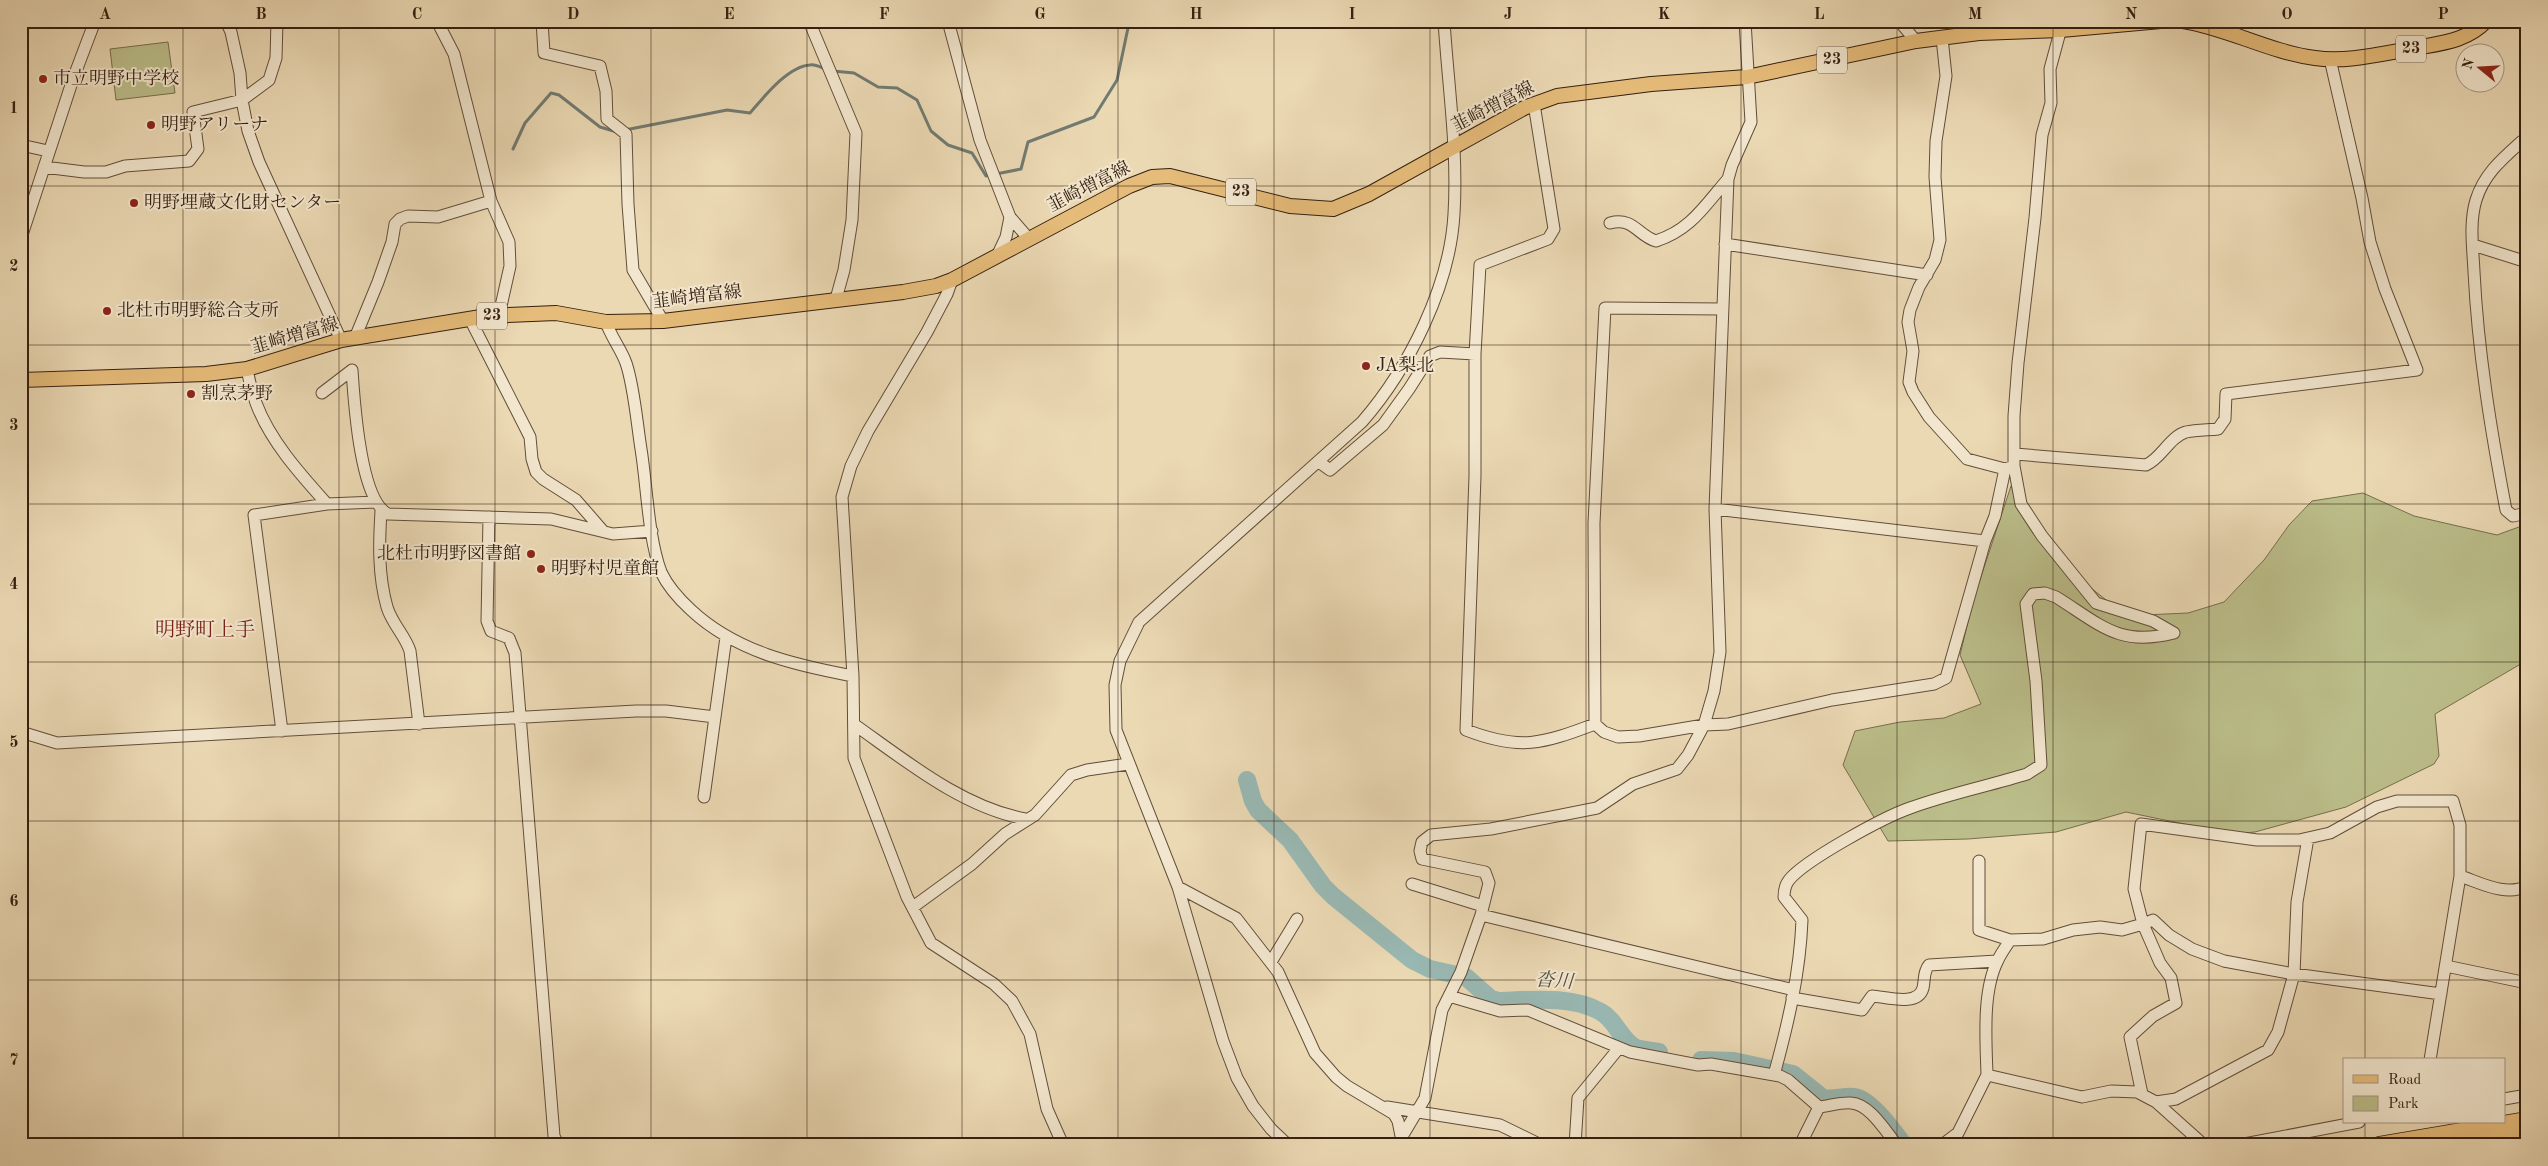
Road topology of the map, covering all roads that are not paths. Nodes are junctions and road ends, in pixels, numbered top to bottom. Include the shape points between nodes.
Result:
1 (95, 21) edge
2 (226, 21) edge
3 (276, 21) edge
4 (437, 21) edge
5 (542, 21) edge
6 (809, 21) edge
7 (948, 21) edge
8 (1444, 21) edge
9 (1745, 21) edge
10 (1899, 21) edge
11 (2161, 21) edge
12 (2183, 21) edge
13 (2486, 21) edge
14 (2062, 26) edge
15 (2005, 27) edge
16 (1942, 38) junction
17 (1916, 41) junction
18 (2330, 59) junction
19 (1747, 77) junction
20 (242, 100) junction
21 (1534, 104) junction
22 (2522, 141) dead end
23 (21, 145) edge
24 (1453, 149) junction
25 (48, 151) junction
26 (44, 167) junction
27 (1728, 179) junction
28 (492, 201) junction
29 (1010, 217) junction
30 (1610, 223) dead end
31 (21, 238) edge
32 (1029, 239) junction
33 (1725, 244) junction
34 (2473, 244) junction
35 (998, 254) junction
36 (2527, 262) edge
37 (1927, 274) junction
38 (952, 280) junction
39 (836, 299) junction
40 (1722, 310) junction
41 (500, 315) junction
42 (470, 318) junction
43 (663, 321) junction
44 (606, 322) junction
45 (355, 338) junction
46 (341, 340) junction
47 (1475, 354) junction
48 (246, 369) junction
49 (21, 380) edge
50 (322, 392) dead end
51 (1319, 462) junction
52 (2012, 463) junction
53 (327, 504) junction
54 (379, 506) junction
55 (1715, 509) junction
56 (2527, 513) edge
57 (489, 517) junction
58 (603, 531) junction
59 (652, 531) junction
60 (1985, 541) junction
61 (726, 637) junction
62 (853, 676) junction
63 (715, 717) junction
64 (520, 718) junction
65 (419, 724) junction
66 (1594, 724) junction
67 (855, 725) junction
68 (1704, 725) junction
69 (282, 731) junction
70 (21, 732) edge
71 (1128, 764) junction
72 (704, 797) dead end
73 (1025, 819) junction
74 (2308, 838) junction
75 (1978, 861) dead end
76 (2460, 876) junction
77 (1412, 884) dead end
78 (2527, 886) edge
79 (1178, 887) junction
80 (913, 907) junction
81 (1482, 910) junction
82 (1297, 919) dead end
83 (2142, 924) junction
84 (2010, 940) junction
85 (1997, 961) junction
86 (1271, 962) junction
87 (2446, 966) junction
88 (2294, 974) junction
89 (2527, 983) edge
90 (1793, 994) junction
91 (2441, 994) junction
92 (1449, 996) junction
93 (1619, 1048) junction
94 (2430, 1058) edge
95 (1987, 1074) junction
96 (1774, 1075) junction
97 (2142, 1094) junction
98 (2527, 1095) edge
99 (2506, 1099) edge
100 (2156, 1102) junction
101 (1381, 1106) junction
102 (1819, 1107) junction
103 (1416, 1113) junction
104 (2527, 1120) edge
105 (2349, 1124) edge
106 (2503, 1124) edge
107 (2506, 1124) edge
108 (2527, 1135) edge
109 (1399, 1140) edge
110 (558, 1145) edge
111 (1063, 1145) edge
112 (1288, 1145) edge
113 (1541, 1145) edge
114 (1575, 1145) edge
115 (1800, 1145) edge
116 (1897, 1145) edge
117 (1942, 1145) edge
118 (2204, 1145) edge
119 (2240, 1145) edge
120 (2379, 1145) edge
121 (2458, 1145) edge

1 - 25 street
2 - 20 street via 240,73
3 - 20 street via 276,58 269,80
4 - 28 street via 454,54
5 - 43 street via 544,53 600,66 606,91 607,119 626,134 633,270
6 - 39 street via 856,133 852,220
7 - 29 street via 980,140
8 - 24 street
9 - 19 street
10 - 17 street
11 - 14 main road, 韮崎増富線 / 23
12 - 18 main road, 23 via 2260,45
13 - 18 main road, 23 via 2478,30 2461,39
14 - 15 main road, 韮崎増富線 / 23
14 - 52 street via 2050,69 2051,103 2042,136 2018,364
15 - 16 main road, 韮崎増富線 / 23
16 - 17 main road, 韮崎増富線 / 23
16 - 37 street via 1946,76 1936,141 1935,177 1940,240
17 - 19 main road, 韮崎増富線 / 23
18 - 52 street via 2370,242 2384,289 2417,370 2226,394 2225,419 2218,430 2185,432 2156,460 2146,465
19 - 21 main road, 韮崎増富線 / 23 via 1599,89 1557,96
19 - 27 street via 1751,122
20 - 26 street via 193,112 198,149 189,161 125,166 106,172
20 - 46 street via 259,162
21 - 24 main road, 韮崎増富線 / 23
21 - 47 street via 1554,229 1548,239 1480,266
22 - 34 street via 2490,170 2482,183 2475,202
23 - 25 street
24 - 32 main road, 韮崎増富線 / 23 via 1369,194 1333,209 1290,206 1170,176 1152,178 1129,186
24 - 51 street via 1452,234 1442,277 1428,314 1383,398
25 - 26 street
26 - 31 street
27 - 30 street via 1696,217 1681,231 1667,238 1656,242 1634,226 1620,221
27 - 33 street
28 - 41 street via 509,242 510,266
28 - 45 street via 438,217 408,216 395,224 378,282
29 - 32 street
29 - 35 street
32 - 35 main road, 韮崎増富線 / 23
33 - 37 street
33 - 40 street
34 - 36 street
34 - 56 street via 2483,374 2506,510 2513,516
35 - 38 main road, 韮崎増富線 / 23
37 - 52 street via 1910,310 1908,322 1912,351 1909,382 1913,392 1929,417 1967,459
38 - 39 main road, 韮崎増富線 / 23 via 903,292
38 - 62 street via 927,332 868,431 851,466 842,497
39 - 43 main road, 韮崎増富線 / 23
40 - 55 street
40 - 66 street via 1605,308 1594,523
41 - 42 main road, 韮崎増富線 / 23
41 - 44 main road, 韮崎増富線 / 23 via 556,313
42 - 45 main road, 韮崎増富線 / 23
42 - 58 street via 530,437 536,472 576,500
43 - 44 main road, 韮崎増富線 / 23
44 - 59 street via 626,363
45 - 46 main road, 韮崎増富線 / 23
46 - 48 main road, 韮崎増富線 / 23
47 - 51 street via 1440,352 1430,356 1410,390 1383,425 1330,470
47 - 66 street via 1475,476 1466,730 1486,738 1528,744 1551,740
48 - 49 main road, 韮崎増富線 / 23 via 206,374
48 - 53 street via 264,420 305,480
50 - 54 street via 352,370 356,429 367,476
51 - 71 street via 1139,622 1120,661 1115,686 1116,730
52 - 60 street
52 - 90 street via 2021,504 2042,536 2096,603 2153,621 2174,633 2150,639 2116,634 2056,597 2045,593 2033,594 2026,604 2036,681 2041,765 2027,774 1907,809 1796,872 1784,892 1784,897 1802,920
53 - 54 street
53 - 69 street via 254,515
54 - 57 street via 388,514
54 - 65 street via 379,557 387,607 410,651
55 - 60 street
55 - 68 street via 1720,652
57 - 58 street via 551,519
57 - 64 street via 487,621 491,631 504,635 513,644
58 - 59 street via 612,534
59 - 61 street via 661,570 669,586 699,617
60 - 68 street via 1946,678 1934,684 1832,700 1728,724
61 - 62 street via 790,662
61 - 63 street
62 - 67 street
63 - 64 street via 656,711
63 - 72 street
64 - 65 street
64 - 110 street via 554,1136
65 - 69 street
66 - 68 street via 1618,737
67 - 73 street via 982,806
67 - 80 street via 854,758
68 - 81 street via 1677,769 1634,784 1596,808 1526,824 1425,838 1420,851 1422,859 1485,872 1489,883
69 - 70 street via 57,743
71 - 73 street via 1071,775 1035,815
71 - 79 street via 1146,800
73 - 80 street via 972,864
74 - 76 street via 2330,834 2377,807 2397,801 2453,801 2460,825
74 - 83 street via 2257,840 2141,824 2134,889
74 - 88 street via 2297,902
75 - 84 street via 1979,930
76 - 78 street via 2505,891
76 - 87 street
77 - 81 street
79 - 86 street via 1236,918
79 - 112 street via 1237,1078 1259,1114
80 - 111 street via 931,943 994,984 1012,1001 1030,1034 1047,1109
81 - 90 street
81 - 92 street
82 - 86 street
83 - 84 street via 2122,930 2073,930 2043,939
83 - 88 street via 2153,920 2192,949 2224,962
83 - 97 street via 2160,963 2171,978 2176,1003 2153,1016 2130,1037
84 - 85 street
85 - 90 street via 1929,965 1918,997 1912,1000 1872,996 1862,1010
85 - 95 street via 1990,982 1986,1023
86 - 101 street via 1315,1053 1347,1086
87 - 89 street
87 - 91 street
88 - 91 street
88 - 100 street via 2278,1032 2268,1050 2176,1099
90 - 96 street
91 - 94 street
92 - 93 street via 1500,1011 1528,1010
92 - 103 street via 1442,1010 1425,1098
93 - 96 street via 1675,1061
93 - 114 street via 1578,1098
95 - 97 street via 2082,1097 2128,1090
95 - 117 street via 1958,1133
96 - 102 street via 1788,1080
97 - 100 street
98 - 99 street
100 - 118 street
101 - 103 street
101 - 109 street via 1394,1114
102 - 115 street
102 - 116 street via 1858,1105 1872,1115
103 - 109 street
103 - 113 street via 1500,1125
104 - 107 highway
105 - 119 street
106 - 120 highway
108 - 121 highway

